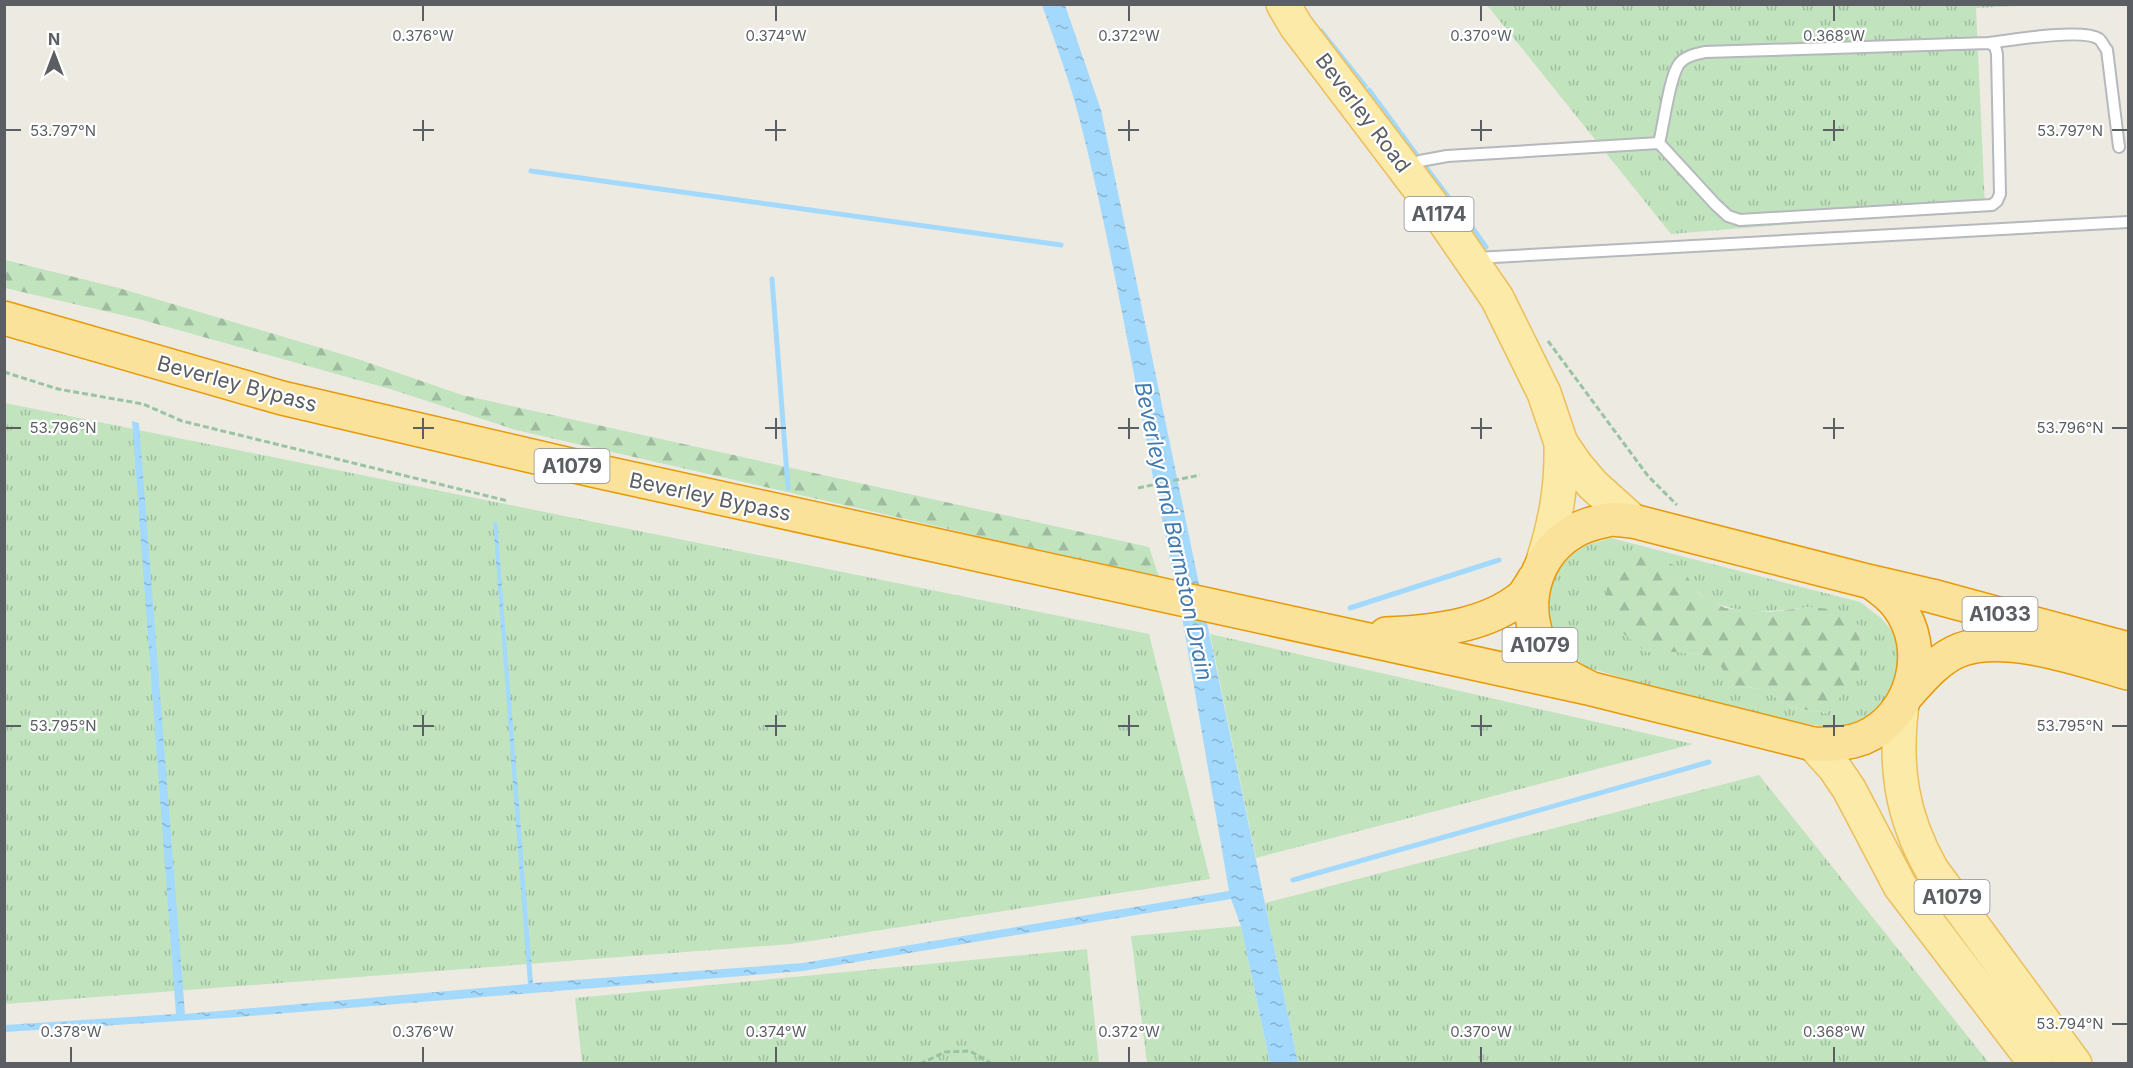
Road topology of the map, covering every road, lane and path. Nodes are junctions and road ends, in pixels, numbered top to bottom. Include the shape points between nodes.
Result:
1 (1283, 4) edge
2 (1989, 43) junction
3 (1659, 143) junction
4 (2120, 147) dead end
5 (1406, 171) junction
6 (2128, 222) edge
7 (1470, 258) junction
8 (4, 318) edge
9 (1546, 339) dead end
10 (4, 372) edge
11 (1561, 443) junction
12 (1200, 475) dead end
13 (1138, 488) dead end
14 (508, 501) dead end
15 (1679, 507) dead end
16 (1633, 520) junction
17 (1539, 570) junction
18 (1871, 582) junction
19 (1351, 635) junction
20 (2128, 649) edge
21 (2128, 673) edge
22 (1592, 689) junction
23 (1905, 699) junction
24 (1813, 744) junction
25 (920, 1064) edge
26 (992, 1064) edge
27 (2036, 1064) edge
28 (2075, 1064) edge

1 - 5 main road, Beverley Road / A1174
2 - 3 lane via 1705,52 1691,56 1680,62 1674,74
2 - 3 lane via 1995,46 1997,54 2000,194 1992,206 1740,220 1714,204
2 - 4 lane via 2067,34 2090,34 2100,39 2107,50
3 - 5 lane via 1447,156 1420,161
5 - 7 main road, Beverley Road / A1174
6 - 7 lane
7 - 11 main road, Beverley Road / A1174 via 1526,353
8 - 19 highway, Beverley Bypass / A1079 via 282,398 592,471
9 - 15 path via 1648,476
10 - 14 path via 58,389 143,404 182,421
11 - 16 main road, Beverley Road / A1174 via 1593,485
11 - 17 main road, Beverley Road / A1174 via 1559,503
12 - 13 path
16 - 17 highway, A1079 via 1592,523 1573,532 1556,545
16 - 18 highway, A1079
17 - 19 highway, Beverley Bypass via 1524,595 1486,618 1434,629
17 - 22 highway, A1079 via 1531,601 1540,645 1562,672
18 - 20 highway, A1033
18 - 23 highway, A1079 via 1892,599 1908,622 1914,640 1916,659
19 - 22 highway, Beverley Bypass
21 - 23 highway, A1033 via 2027,647 1975,646 1943,661
22 - 24 highway, A1079
23 - 24 highway, A1079 via 1892,717 1864,737 1847,743
23 - 28 main road, A1079 via 1899,730 1901,790 1918,846
24 - 27 main road, A1079 via 1849,789 1900,886
25 - 26 path via 945,1052 970,1051

